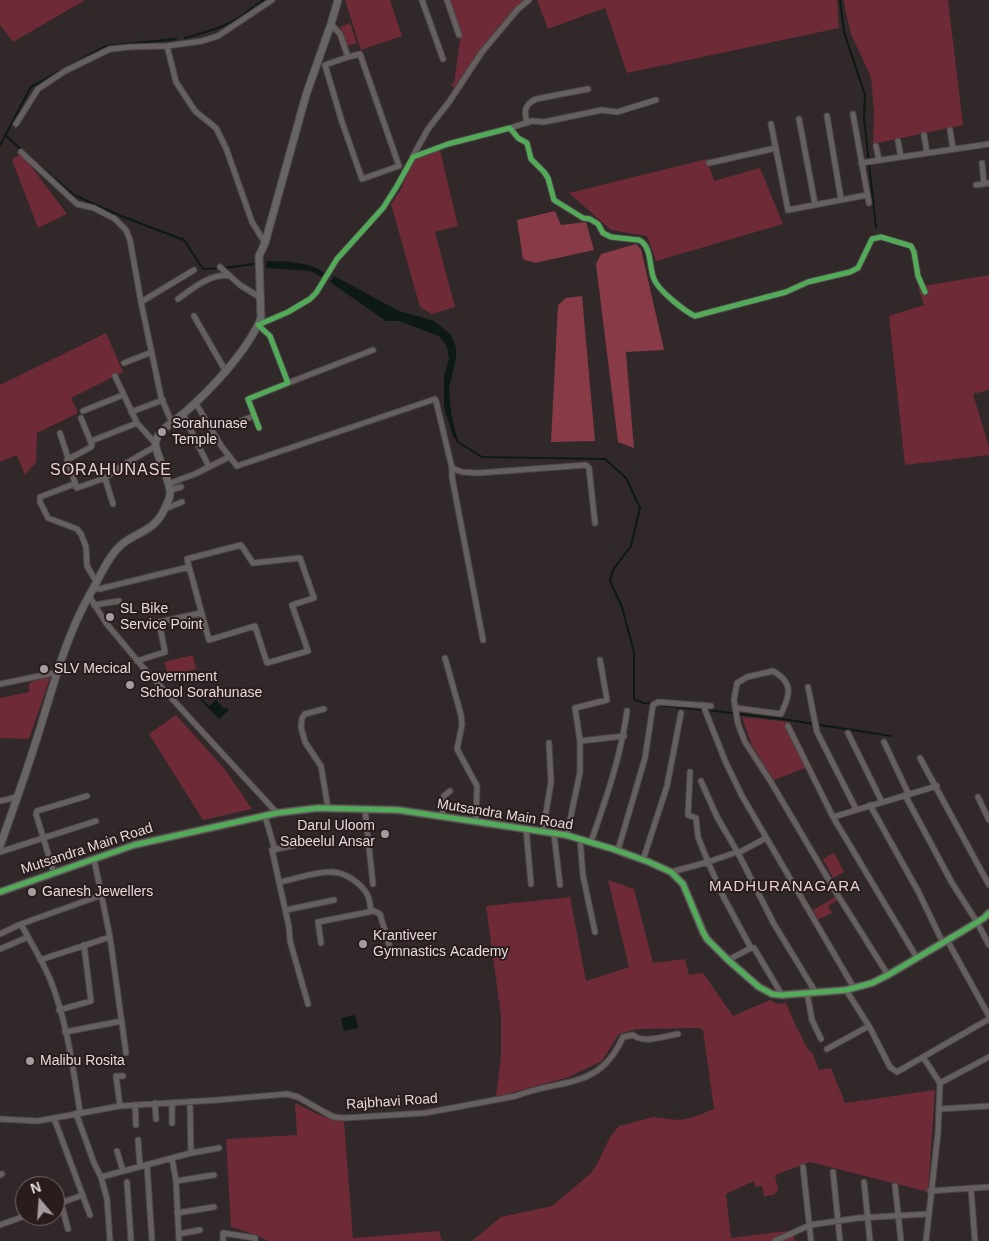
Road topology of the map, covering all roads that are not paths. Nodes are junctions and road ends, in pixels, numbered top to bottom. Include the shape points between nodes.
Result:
1 (272, 0) edge
2 (338, 0) edge
3 (422, 0) edge
4 (447, 0) edge
5 (529, 0) edge
6 (332, 24) junction
7 (458, 35) dead end
8 (166, 46) junction
9 (348, 58) junction
10 (443, 60) dead end
11 (588, 89) dead end
12 (656, 100) dead end
13 (853, 114) dead end
14 (827, 116) dead end
15 (799, 119) dead end
16 (527, 123) junction
17 (16, 124) dead end
18 (771, 124) dead end
19 (510, 128) junction
20 (950, 130) dead end
21 (924, 135) dead end
22 (898, 141) dead end
23 (989, 144) edge
24 (876, 146) dead end
25 (776, 148) junction
26 (953, 149) junction
27 (21, 152) dead end
28 (927, 153) junction
29 (413, 157) junction
30 (901, 157) junction
31 (879, 160) junction
32 (709, 163) dead end
33 (861, 163) junction
34 (982, 163) dead end
35 (987, 183) edge
36 (976, 185) dead end
37 (867, 194) junction
38 (842, 199) junction
39 (869, 203) dead end
40 (815, 204) junction
41 (265, 243) junction
42 (222, 269) dead end
43 (194, 270) dead end
44 (230, 276) junction
45 (925, 292) dead end
46 (178, 299) dead end
47 (262, 299) junction
48 (140, 302) junction
49 (194, 316) dead end
50 (258, 325) junction
51 (373, 350) dead end
52 (152, 352) junction
53 (124, 362) dead end
54 (225, 370) junction
55 (115, 376) dead end
56 (288, 383) junction
57 (123, 396) junction
58 (163, 400) junction
59 (195, 402) junction
60 (84, 411) dead end
61 (131, 412) junction
62 (183, 414) junction
63 (254, 416) junction
64 (81, 418) dead end
65 (172, 423) junction
66 (137, 424) junction
67 (227, 426) dead end
68 (259, 428) dead end
69 (60, 433) dead end
70 (94, 440) dead end
71 (156, 444) junction
72 (229, 457) junction
73 (68, 458) junction
74 (209, 467) junction
75 (452, 468) junction
76 (106, 478) junction
77 (74, 484) junction
78 (169, 487) junction
79 (181, 487) dead end
80 (182, 502) dead end
81 (113, 504) dead end
82 (165, 509) junction
83 (595, 524) dead end
84 (189, 567) junction
85 (95, 586) junction
86 (89, 596) junction
87 (119, 601) dead end
88 (94, 605) junction
89 (201, 613) junction
90 (483, 640) dead end
91 (445, 658) dead end
92 (600, 660) dead end
93 (137, 661) junction
94 (58, 672) junction
95 (0, 684) edge
96 (808, 687) dead end
97 (703, 705) junction
98 (711, 706) dead end
99 (324, 708) dead end
100 (736, 708) junction
101 (627, 711) dead end
102 (681, 713) dead end
103 (788, 726) dead end
104 (848, 733) dead end
105 (624, 736) junction
106 (580, 741) junction
107 (884, 742) dead end
108 (549, 743) dead end
109 (920, 758) dead end
110 (690, 772) dead end
111 (701, 781) dead end
112 (936, 786) junction
113 (450, 791) dead end
114 (907, 795) junction
115 (86, 796) dead end
116 (978, 797) dead end
117 (17, 798) junction
118 (0, 801) edge
119 (882, 802) junction
120 (870, 806) junction
121 (328, 808) junction
122 (856, 809) junction
123 (365, 810) junction
124 (277, 813) junction
125 (265, 816) junction
126 (442, 817) junction
127 (833, 817) junction
128 (989, 820) edge
129 (96, 821) dead end
130 (476, 822) junction
131 (526, 828) junction
132 (543, 831) junction
133 (554, 834) junction
134 (567, 835) junction
135 (766, 838) junction
136 (43, 839) junction
137 (580, 839) junction
138 (592, 842) junction
139 (0, 844) edge
140 (296, 846) dead end
141 (274, 850) junction
142 (618, 850) junction
143 (0, 852) edge
144 (737, 852) junction
145 (94, 859) junction
146 (643, 860) junction
147 (708, 862) junction
148 (671, 872) junction
149 (54, 873) junction
150 (280, 882) junction
151 (373, 884) dead end
152 (531, 884) dead end
153 (560, 885) dead end
154 (989, 885) edge
155 (0, 892) edge
156 (102, 895) junction
157 (334, 900) dead end
158 (286, 910) junction
159 (371, 911) junction
160 (989, 912) edge
161 (977, 922) junction
162 (21, 924) junction
163 (595, 932) dead end
164 (0, 934) edge
165 (28, 937) junction
166 (110, 937) junction
167 (945, 941) junction
168 (321, 942) dead end
169 (84, 945) junction
170 (989, 945) edge
171 (751, 948) junction
172 (0, 949) edge
173 (391, 952) dead end
174 (917, 958) junction
175 (40, 960) junction
176 (728, 960) junction
177 (888, 975) junction
178 (854, 988) junction
179 (846, 990) junction
180 (807, 993) junction
181 (816, 993) junction
182 (782, 995) junction
183 (308, 1004) dead end
184 (60, 1010) junction
185 (989, 1018) edge
186 (122, 1021) junction
187 (869, 1026) junction
188 (64, 1032) junction
189 (678, 1034) dead end
190 (821, 1039) dead end
191 (828, 1049) dead end
192 (126, 1053) dead end
193 (923, 1057) junction
194 (989, 1057) edge
195 (123, 1076) dead end
196 (940, 1083) junction
197 (190, 1102) junction
198 (155, 1103) junction
199 (172, 1103) junction
200 (135, 1105) junction
201 (120, 1106) junction
202 (989, 1106) edge
203 (939, 1109) junction
204 (78, 1113) junction
205 (54, 1118) junction
206 (0, 1119) edge
207 (156, 1119) dead end
208 (172, 1123) dead end
209 (136, 1125) dead end
210 (138, 1140) dead end
211 (219, 1148) dead end
212 (117, 1151) dead end
213 (191, 1153) junction
214 (172, 1158) junction
215 (147, 1165) junction
216 (140, 1166) junction
217 (803, 1167) dead end
218 (123, 1171) junction
219 (833, 1172) dead end
220 (214, 1175) dead end
221 (101, 1177) junction
222 (176, 1181) junction
223 (127, 1182) dead end
224 (864, 1182) dead end
225 (895, 1186) dead end
226 (989, 1188) edge
227 (971, 1189) junction
228 (930, 1191) junction
229 (83, 1196) junction
230 (65, 1202) edge
231 (214, 1207) dead end
232 (177, 1213) junction
233 (928, 1214) junction
234 (90, 1215) dead end
235 (898, 1216) junction
236 (869, 1218) junction
237 (15, 1220) edge
238 (838, 1221) junction
239 (65, 1222) edge
240 (0, 1225) edge
241 (810, 1225) junction
242 (68, 1229) dead end
243 (200, 1230) dead end
244 (179, 1234) junction
245 (110, 1241) edge
246 (131, 1241) edge
247 (152, 1241) edge
248 (179, 1241) edge
249 (223, 1241) edge
250 (255, 1241) edge
251 (775, 1241) edge
252 (811, 1241) edge
253 (840, 1241) edge
254 (870, 1241) edge
255 (901, 1241) edge
256 (926, 1241) edge
257 (975, 1241) edge

1 - 8 street via 218,36
2 - 6 street
3 - 10 street
4 - 7 street
5 - 29 street via 482,52 428,129
6 - 9 street via 340,34
6 - 41 street via 306,95
8 - 17 street via 110,49 66,71 38,88
8 - 41 street via 176,82 195,111 216,128 252,222
9 - 9 street via 325,65 362,179 399,166 360,54
11 - 16 street via 530,102 524,112
12 - 16 street via 617,112 602,110
13 - 33 street
14 - 38 street
15 - 40 street
16 - 19 street
18 - 25 street
19 - 29 street
19 - 45 street via 518,138 527,142 531,159 548,178 554,200 598,224 603,233 611,237 643,242 658,287 695,316 850,272 858,268 872,239 881,237 911,246
20 - 26 street
21 - 28 street
22 - 30 street
23 - 26 street
24 - 31 street
25 - 32 street
25 - 40 street via 788,210
26 - 28 street
27 - 48 street via 77,204 94,208 122,225 130,240
28 - 30 street
29 - 50 street via 383,208 337,259 316,293 288,312
30 - 31 street
31 - 33 street
33 - 37 street
34 - 35 street
35 - 36 street
37 - 38 street
37 - 39 street
38 - 40 street
41 - 47 street via 259,256
42 - 44 street
43 - 48 street
44 - 46 street via 208,280
44 - 47 street
47 - 50 street
48 - 52 street
49 - 54 street
50 - 54 street
50 - 56 street via 270,336
51 - 56 street
52 - 53 street
52 - 58 street
54 - 59 street
55 - 57 street
56 - 63 street via 248,399
57 - 60 street
57 - 61 street
58 - 61 street
58 - 65 street
59 - 62 street
59 - 72 street
61 - 66 street
62 - 65 street
62 - 74 street
63 - 67 street
63 - 68 street
64 - 73 street via 92,446
65 - 71 street
66 - 70 street
66 - 71 street
69 - 73 street
71 - 76 street
71 - 78 street
72 - 74 street
72 - 75 street via 237,466 434,399
73 - 77 street
74 - 78 street
75 - 83 street via 478,474 586,465 589,468
75 - 90 street
76 - 77 street via 79,488
76 - 81 street
77 - 85 street via 40,497 40,502 45,516 77,529 81,534 86,547 87,566
78 - 79 street
78 - 82 street
80 - 82 street
82 - 85 street via 151,528 120,546
84 - 85 street via 99,590
84 - 89 street
84 - 89 street via 187,559 241,545 253,563 300,558 314,598 292,605 308,651 267,662 255,626 209,640
85 - 86 street
86 - 88 street
86 - 94 street via 69,636
87 - 88 street
88 - 93 street
89 - 93 street via 159,622 165,652
91 - 130 street via 461,716 457,748 477,786
92 - 106 street via 607,700 575,708
93 - 124 street
94 - 95 street
94 - 117 street
96 - 122 street via 817,732
97 - 98 street
97 - 135 street via 726,764
97 - 142 street via 658,702 653,705 645,758
99 - 121 street via 305,714 301,728 305,742 321,766
100 - 100 street via 737,683 747,677 773,671 787,686 788,698 781,714
100 - 177 street via 745,742
101 - 105 street
102 - 146 street via 667,786
103 - 127 street
104 - 119 street
105 - 106 street
105 - 138 street
106 - 134 street via 580,772
107 - 114 street
108 - 132 street via 551,782
109 - 112 street
110 - 147 street via 687,812 696,818 698,837
111 - 144 street
112 - 114 street
112 - 154 street
113 - 126 street via 444,796
114 - 119 street
114 - 161 street via 952,883
115 - 136 street via 37,811
116 - 128 street
117 - 118 street
117 - 139 street
119 - 120 street
120 - 122 street
120 - 167 street
121 - 123 street, Mutsandra Main Road
121 - 124 street, Mutsandra Main Road
122 - 127 street
123 - 126 street, Mutsandra Main Road via 398,810
123 - 151 street
124 - 125 street, Mutsandra Main Road
125 - 141 street
125 - 145 street, Mutsandra Main Road via 134,845
126 - 130 street, Mutsandra Main Road
127 - 174 street
129 - 136 street
130 - 131 street, Mutsandra Main Road
131 - 132 street, Mutsandra Main Road
131 - 152 street
132 - 133 street, Mutsandra Main Road
133 - 134 street, Mutsandra Main Road
133 - 153 street
134 - 137 street, Mutsandra Main Road
135 - 144 street
135 - 178 street
136 - 143 street
136 - 149 street
137 - 138 street, Mutsandra Main Road
137 - 163 street via 583,876
138 - 142 street, Mutsandra Main Road
140 - 141 street
141 - 150 street
142 - 146 street, Mutsandra Main Road
144 - 147 street
144 - 181 street via 774,924
145 - 149 street, Mutsandra Main Road
145 - 156 street
146 - 148 street, Mutsandra Main Road
147 - 148 street
147 - 171 street
148 - 176 street, Mutsandra Main Road via 687,891 707,939
149 - 155 street, Mutsandra Main Road
150 - 158 street
150 - 159 street via 339,873 364,889
156 - 162 street
156 - 166 street
157 - 158 street
158 - 183 street via 290,941
159 - 168 street via 318,922
159 - 173 street via 380,914
160 - 161 street, Mutsandra Main Road
161 - 167 street, Mutsandra Main Road
161 - 170 street
162 - 164 street
162 - 165 street
165 - 172 street
165 - 175 street
166 - 169 street
166 - 186 street
167 - 174 street, Mutsandra Main Road
167 - 185 street
169 - 175 street
169 - 184 street via 91,1001
171 - 176 street
171 - 182 street via 754,948
174 - 177 street, Mutsandra Main Road
175 - 184 street
176 - 182 street, Mutsandra Main Road via 765,991
177 - 178 street, Mutsandra Main Road
178 - 179 street, Mutsandra Main Road
179 - 181 street, Mutsandra Main Road
179 - 187 street
180 - 181 street, Mutsandra Main Road
180 - 182 street, Mutsandra Main Road
180 - 190 street via 812,1020
184 - 188 street
185 - 193 street
186 - 188 street
186 - 192 street
187 - 191 street
187 - 193 street via 894,1071
188 - 204 street
189 - 197 street, Rajbhavi Road via 648,1039 632,1035 623,1037 611,1059 579,1081 425,1113 334,1117 287,1094
193 - 196 street
194 - 196 street
195 - 201 street via 116,1076
196 - 203 street
197 - 199 street, Rajbhavi Road
197 - 213 street
198 - 199 street, Rajbhavi Road
198 - 200 street, Rajbhavi Road
198 - 207 street
199 - 208 street
200 - 201 street, Rajbhavi Road
200 - 209 street
201 - 204 street, Rajbhavi Road
202 - 203 street
203 - 228 street
204 - 205 street, Rajbhavi Road
204 - 221 street
205 - 206 street, Rajbhavi Road via 38,1121
205 - 229 street
210 - 216 street
211 - 213 street
212 - 218 street
213 - 214 street
214 - 215 street
214 - 222 street
215 - 216 street
215 - 247 street
216 - 218 street
217 - 241 street
218 - 221 street
219 - 238 street
220 - 222 street
221 - 245 street via 107,1199
222 - 232 street
223 - 246 street
224 - 236 street
225 - 235 street
226 - 227 street
227 - 228 street
227 - 257 street
228 - 233 street
229 - 230 street
229 - 234 street
231 - 232 street
232 - 244 street
233 - 235 street
233 - 256 street
235 - 236 street
235 - 255 street
236 - 238 street
236 - 254 street
237 - 240 street
238 - 241 street
238 - 253 street
239 - 242 street
241 - 251 street
241 - 252 street
243 - 244 street
244 - 248 street
249 - 250 street via 223,1233 255,1238

